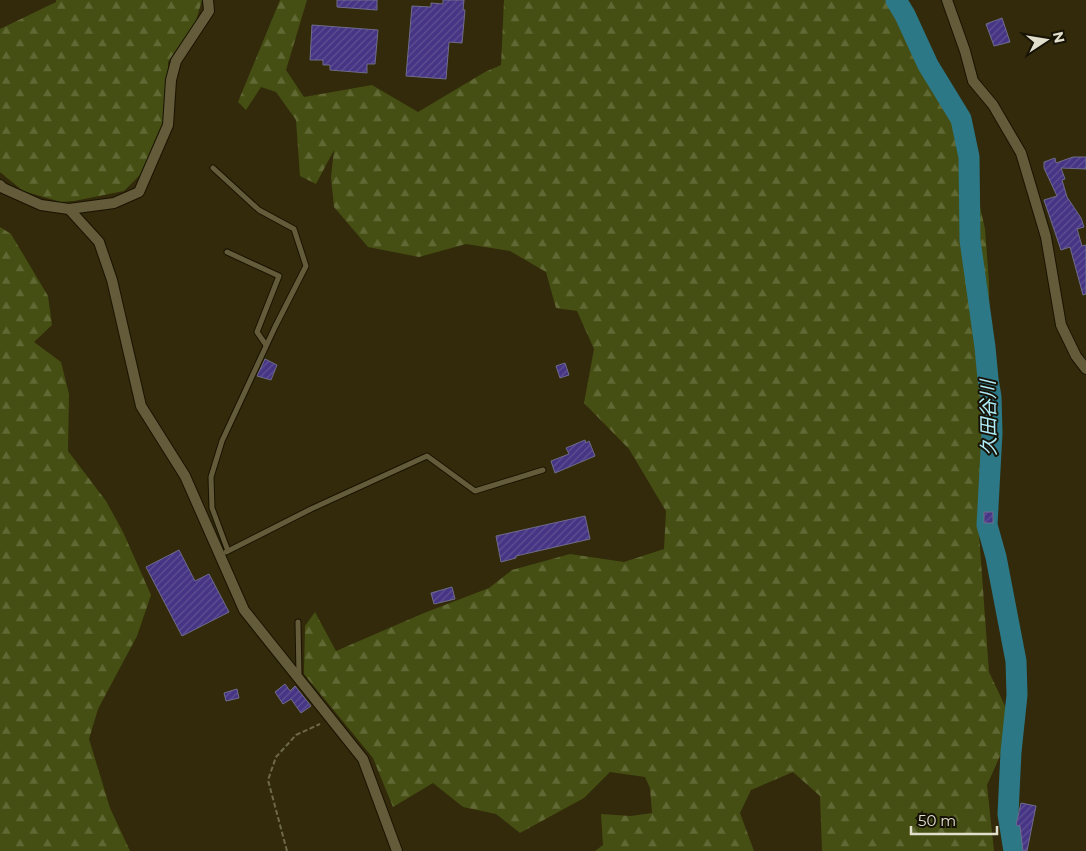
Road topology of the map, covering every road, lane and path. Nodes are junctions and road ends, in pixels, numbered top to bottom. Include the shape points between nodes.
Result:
1 (208, 0) edge
2 (947, 0) edge
3 (213, 168) dead end
4 (0, 185) edge
5 (69, 209) junction
6 (227, 252) dead end
7 (266, 345) junction
8 (1086, 369) edge
9 (543, 470) dead end
10 (225, 553) junction
11 (298, 622) dead end
12 (298, 678) junction
13 (331, 719) junction
14 (287, 851) edge
15 (397, 851) edge

1 - 5 street via 209,11 176,61 171,80 168,125 139,192 114,203
2 - 8 street via 973,81 993,105 1021,153 1046,237 1061,325
3 - 7 lane via 259,210 294,229 306,266
4 - 5 street via 41,204
5 - 10 street via 99,242 112,280 141,406 186,476
6 - 7 lane via 279,276 258,332
7 - 10 lane via 222,440 211,477 212,508
9 - 10 lane via 475,491 427,456
10 - 12 street via 244,610
11 - 12 lane
12 - 13 street
13 - 14 path via 296,734 276,757 268,780
13 - 15 street via 363,759

